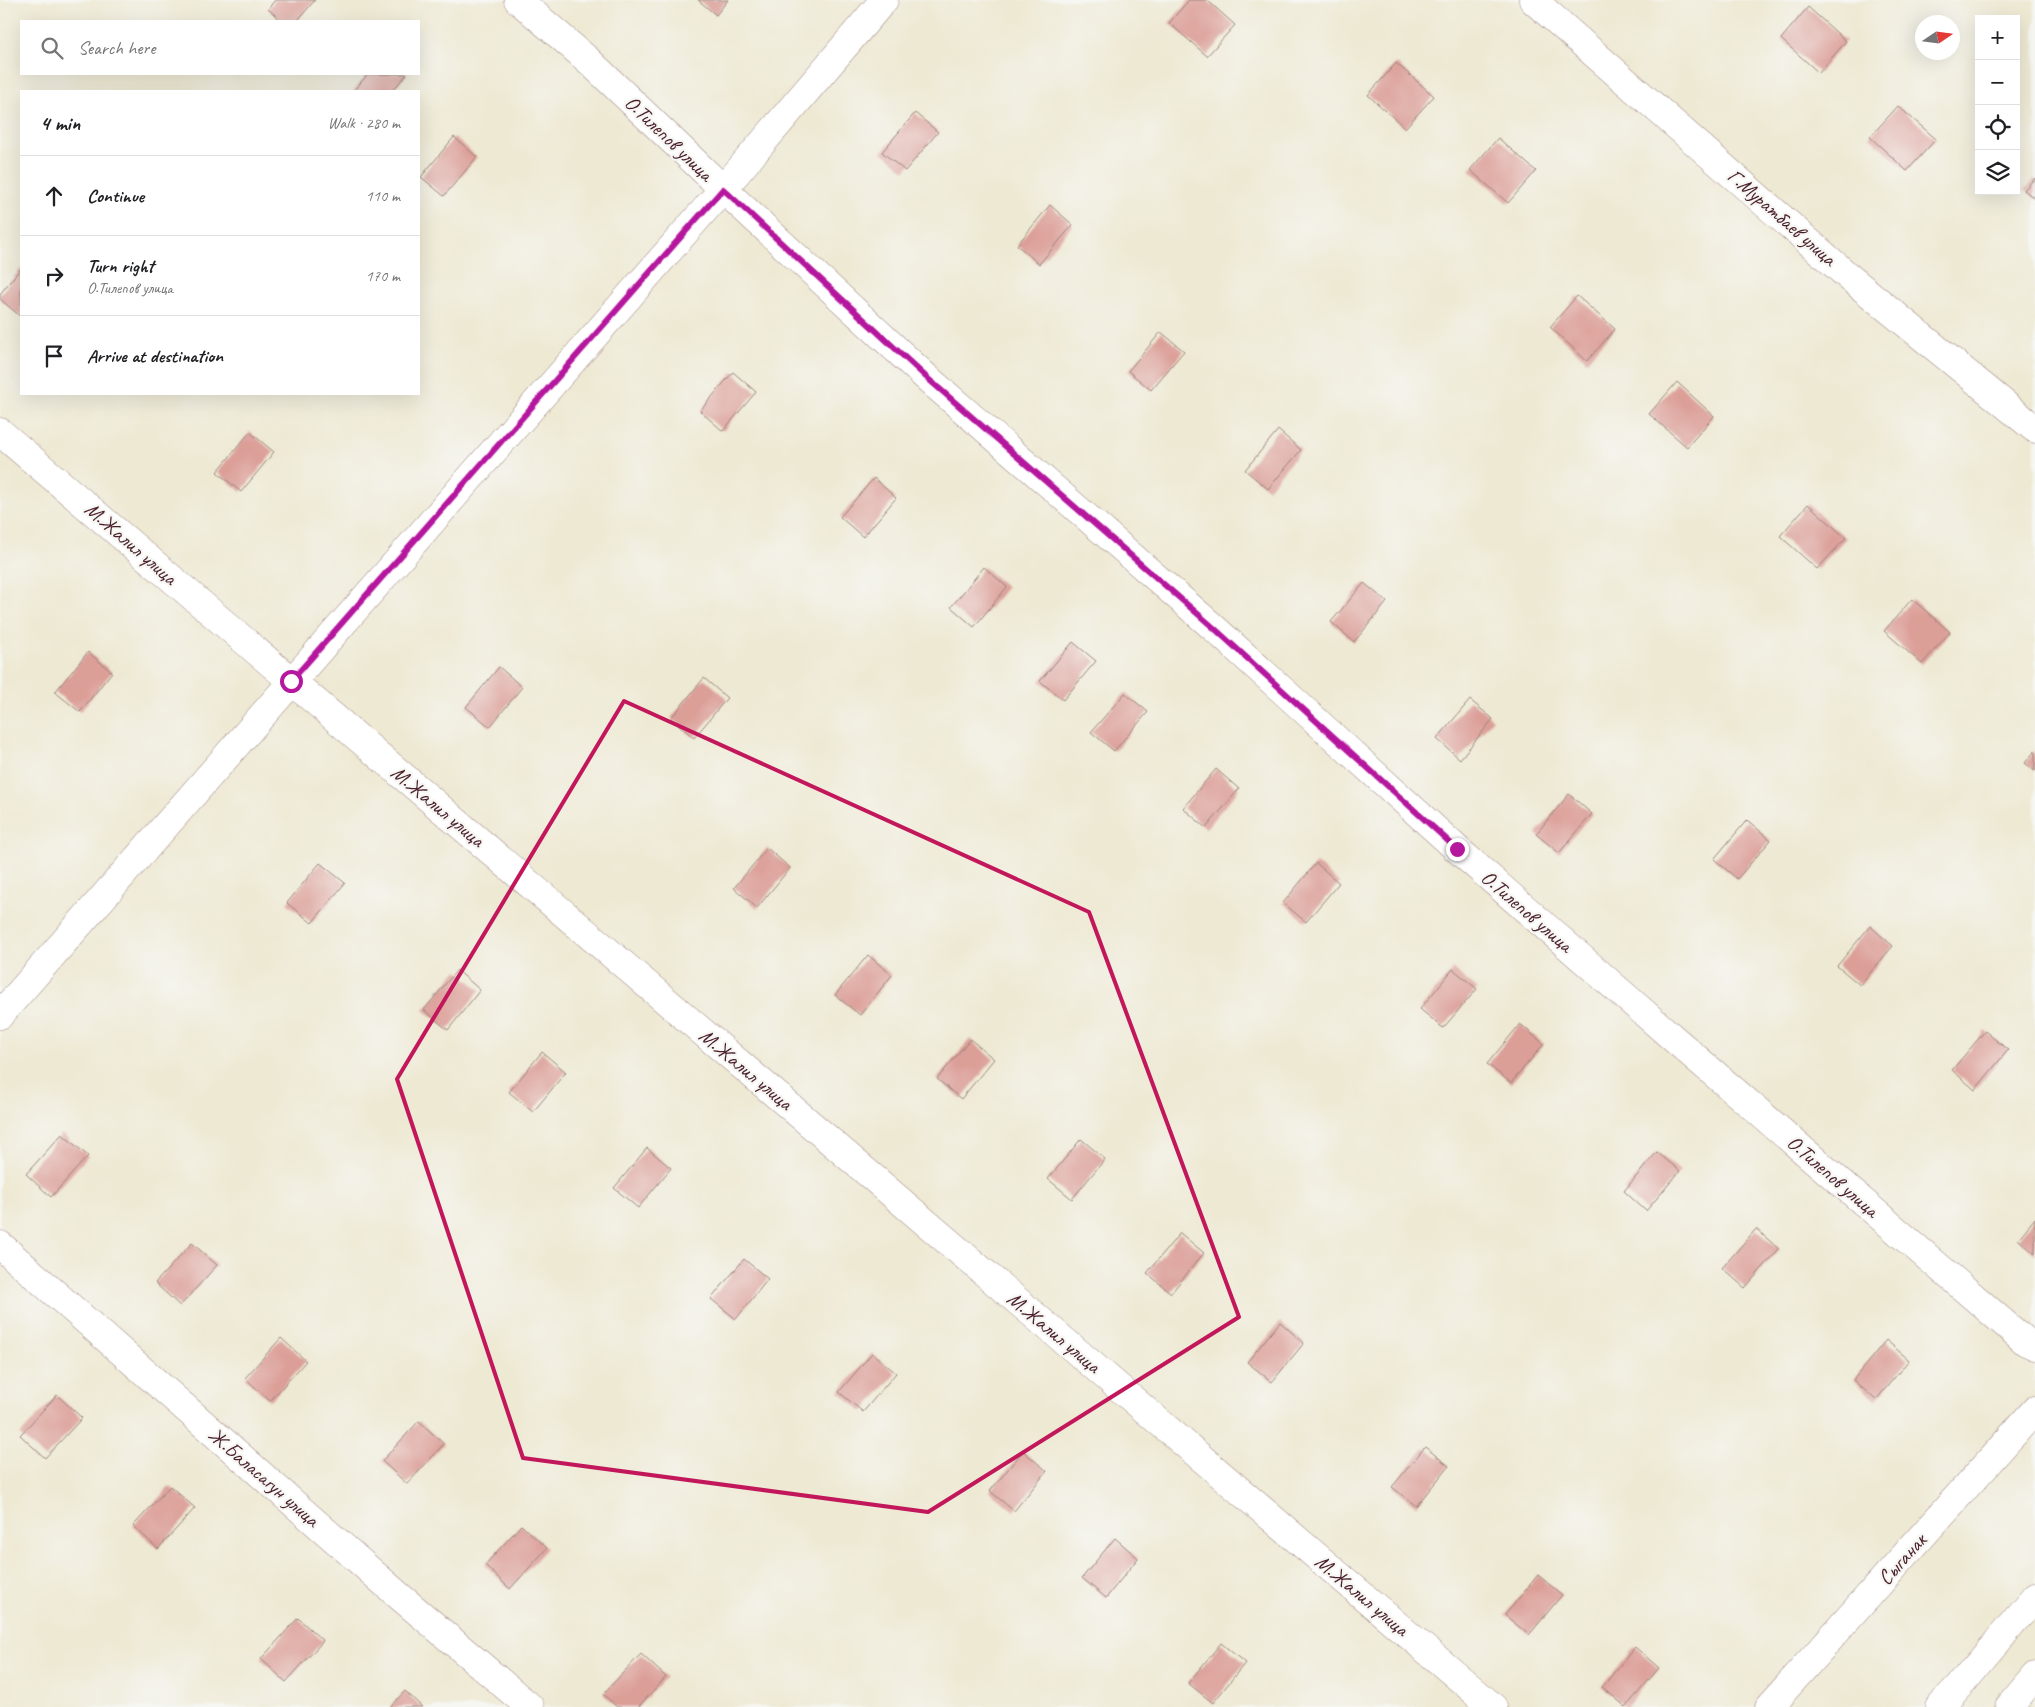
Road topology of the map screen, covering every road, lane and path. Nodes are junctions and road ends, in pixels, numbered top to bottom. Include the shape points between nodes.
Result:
1 (518, 0) edge
2 (884, 0) edge
3 (1533, 0) edge
4 (723, 189) junction
5 (2035, 429) edge
6 (0, 432) edge
7 (291, 681) junction
8 (0, 1015) edge
9 (0, 1244) edge
10 (2035, 1346) edge
11 (2035, 1410) edge
12 (2035, 1597) edge
13 (2035, 1676) edge
14 (530, 1707) edge
15 (1493, 1707) edge
16 (1769, 1707) edge
17 (1939, 1707) edge
18 (2009, 1707) edge

1 - 4 main road, О.Тилепов улица via 589,61
2 - 4 main road
3 - 5 main road, Г.Муратбаев улица via 1849,277
4 - 7 main road
4 - 10 main road, О.Тилепов улица via 926,377 1214,628 1457,849 2026,1342
6 - 7 main road, М.Жалил улица
7 - 8 main road
7 - 15 main road, М.Жалил улица
9 - 14 main road, Ж.Баласагун улица
11 - 16 main road, Сыганак
12 - 17 main road
13 - 18 main road

